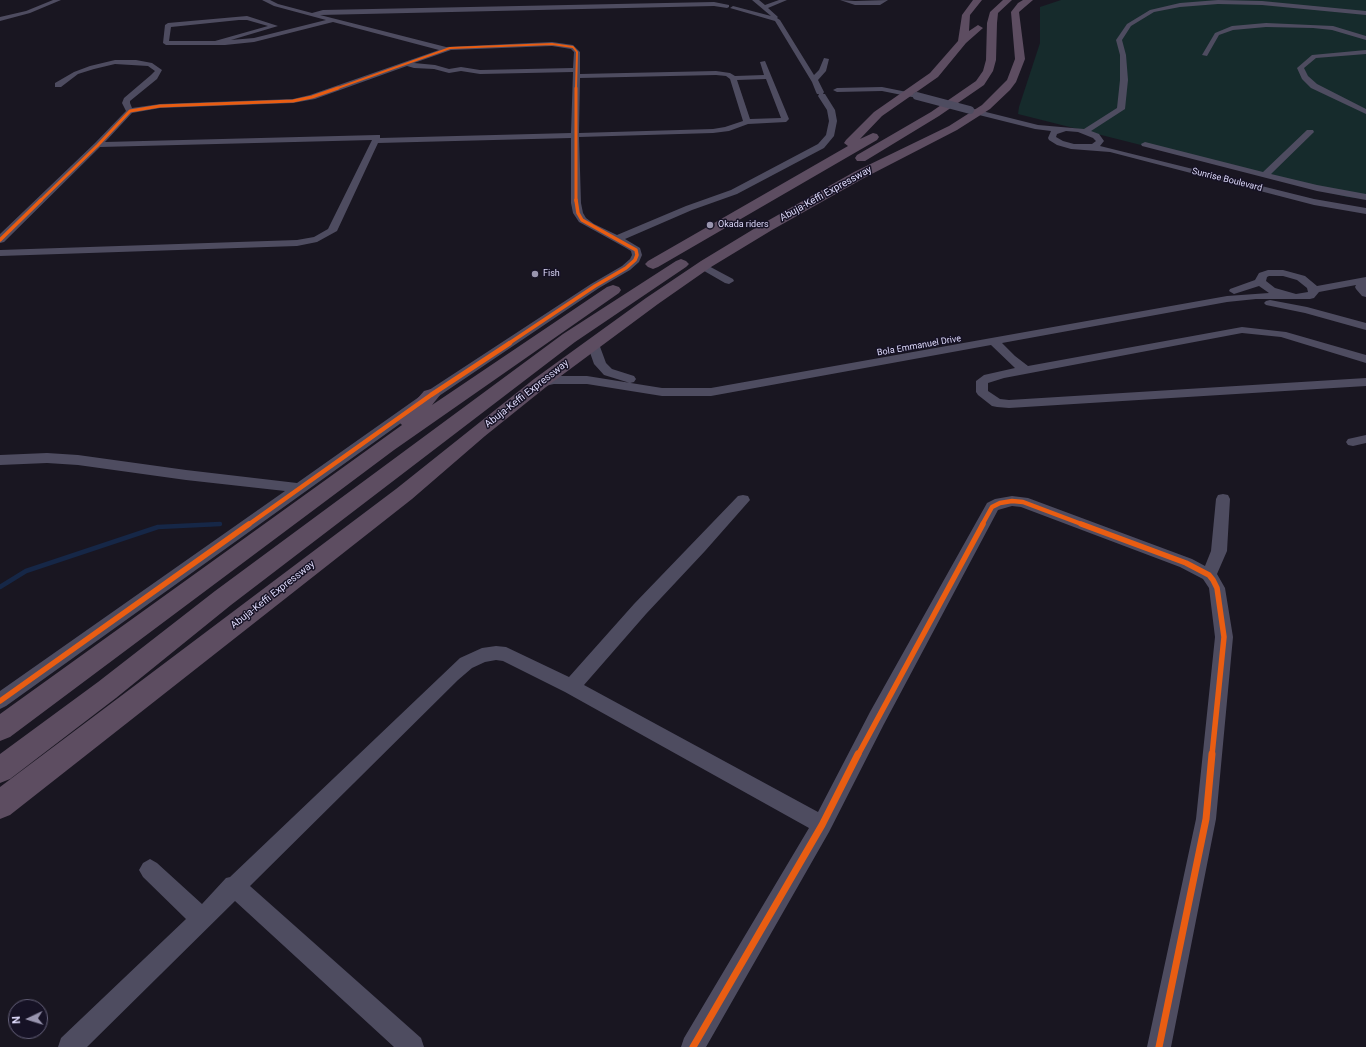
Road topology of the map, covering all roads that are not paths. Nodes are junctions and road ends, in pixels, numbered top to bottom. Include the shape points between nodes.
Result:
1 (53, 0) edge
2 (58, 0) edge
3 (265, 0) edge
4 (494, 0) edge
5 (755, 0) edge
6 (784, 0) edge
7 (843, 0) edge
8 (885, 0) edge
9 (978, 0) edge
10 (994, 0) edge
11 (1008, 0) edge
12 (1029, 0) edge
13 (768, 4) edge
14 (484, 9) junction
15 (755, 9) dead end
16 (1366, 13) edge
17 (314, 14) junction
18 (0, 19) edge
19 (255, 20) junction
20 (334, 20) junction
21 (777, 20) junction
22 (216, 28) dead end
23 (990, 36) junction
24 (1366, 38) edge
25 (963, 41) junction
26 (214, 43) junction
27 (445, 49) junction
28 (1366, 52) edge
29 (1205, 55) dead end
30 (826, 59) dead end
31 (1007, 59) dead end
32 (762, 62) dead end
33 (407, 63) junction
34 (1014, 72) junction
35 (576, 73) junction
36 (768, 77) junction
37 (733, 78) junction
38 (815, 80) junction
39 (58, 85) dead end
40 (821, 94) junction
41 (834, 95) junction
42 (910, 96) junction
43 (130, 111) junction
44 (972, 112) junction
45 (1366, 112) edge
46 (747, 122) junction
47 (1061, 130) junction
48 (1085, 132) junction
49 (1310, 132) dead end
50 (575, 135) junction
51 (1052, 138) junction
52 (1099, 139) junction
53 (376, 141) junction
54 (921, 142) junction
55 (1145, 144) dead end
56 (98, 145) junction
57 (1089, 147) junction
58 (837, 157) junction
59 (860, 159) junction
60 (1265, 175) junction
61 (1366, 197) edge
62 (1366, 206) edge
63 (1366, 212) edge
64 (617, 239) junction
65 (0, 240) edge
66 (0, 252) edge
67 (703, 266) junction
68 (729, 281) dead end
69 (1365, 281) edge
70 (1261, 282) junction
71 (1314, 290) junction
72 (1366, 294) edge
73 (1288, 296) junction
74 (1227, 299) junction
75 (1366, 327) edge
76 (994, 341) junction
77 (593, 344) junction
78 (1366, 359) edge
79 (1025, 370) junction
80 (1366, 382) edge
81 (540, 383) junction
82 (431, 395) junction
83 (387, 444) junction
84 (0, 460) edge
85 (300, 488) junction
86 (404, 494) junction
87 (1223, 499) dead end
88 (743, 500) dead end
89 (299, 541) junction
90 (1209, 575) junction
91 (571, 687) junction
92 (0, 701) edge
93 (0, 729) edge
94 (0, 770) edge
95 (0, 804) edge
96 (822, 825) junction
97 (150, 870) dead end
98 (234, 886) junction
99 (201, 918) junction
100 (70, 1047) edge
101 (412, 1047) edge
102 (693, 1047) edge
103 (1159, 1047) edge

1 - 18 street
2 - 18 street via 28,12
3 - 17 street
4 - 14 street
5 - 13 street
6 - 13 street
7 - 8 street via 866,3 880,3
9 - 25 highway via 966,15
10 - 23 highway, Abuja-Keffi Expressway via 983,9
11 - 23 highway, Abuja-Keffi Expressway via 994,12
12 - 34 highway, Abuja-Keffi Expressway via 1015,12 1020,59
13 - 15 street
13 - 21 street
14 - 17 street
14 - 21 street via 714,4
16 - 48 street via 1233,2 1180,5 1152,11 1130,25 1119,40 1123,55 1124,80 1121,110
17 - 20 street
19 - 22 street
19 - 26 street via 275,26
19 - 26 street via 239,18 168,25 166,43
20 - 26 street via 244,42
20 - 27 street
21 - 38 street
23 - 25 highway
23 - 58 highway, Abuja-Keffi Expressway via 978,48 975,62 958,85
23 - 59 highway, Abuja-Keffi Expressway via 991,60 988,71 980,83 936,114
24 - 29 street via 1333,28 1313,26 1266,25 1232,28 1217,34
25 - 42 highway via 934,75
27 - 33 street
27 - 35 street via 472,46 563,45 575,48 577,52
28 - 45 street via 1314,56 1300,68 1314,86
30 - 38 street via 822,71
31 - 34 highway
32 - 36 street
33 - 35 street via 449,71 461,69 480,72
33 - 43 street via 293,102 160,106
34 - 44 highway, Abuja-Keffi Expressway via 1006,88
35 - 37 street via 716,73 728,74
35 - 50 street
36 - 37 street
36 - 46 street via 785,119
37 - 46 street
38 - 40 street
38 - 41 street
39 - 43 street via 76,73 92,67 120,62 150,64 159,70 128,100 126,103
40 - 41 street
40 - 41 street
41 - 42 street via 877,91
41 - 64 street via 830,136 821,146 734,192
42 - 44 street
42 - 58 highway via 878,114
43 - 56 street
44 - 47 street
44 - 51 street
44 - 54 highway, Abuja-Keffi Expressway via 953,128
46 - 50 street via 713,131
47 - 48 street
47 - 51 street via 1053,133
48 - 52 street, Sunrise Boulevard
49 - 60 street
50 - 53 street
50 - 64 street via 578,213 582,220 591,226
51 - 57 street, Sunrise Boulevard via 1067,145
52 - 57 street via 1098,144
52 - 62 street, Sunrise Boulevard via 1316,197
53 - 56 street via 377,137
53 - 66 street via 332,231 317,239 297,243
54 - 59 highway
54 - 67 highway, Abuja-Keffi Expressway via 800,208
55 - 60 street
56 - 65 street
57 - 63 street, Sunrise Boulevard via 1110,150 1314,202
58 - 83 highway, Abuja-Keffi Expressway via 707,232 595,301
59 - 89 highway, Abuja-Keffi Expressway via 683,262 591,323
60 - 61 street
64 - 82 street via 636,250 636,258 632,264
67 - 68 street
67 - 77 highway, Abuja-Keffi Expressway
69 - 71 street
69 - 72 street via 1360,287
70 - 71 street, Bola Emmanuel Drive via 1260,279 1268,273 1283,273 1301,278
70 - 73 street via 1271,290
70 - 77 street, Bola Emmanuel Drive via 1228,292 719,382 696,384 625,378 608,372 600,364
71 - 73 street via 1310,296
73 - 74 street
74 - 75 street via 1291,306
74 - 76 street, Bola Emmanuel Drive
76 - 79 street
76 - 81 street, Bola Emmanuel Drive via 711,392 662,392 587,380 554,380
77 - 81 highway, Abuja-Keffi Expressway
78 - 79 street via 1282,334 1242,330
79 - 80 street via 988,378 981,384 982,392 997,402 1009,404
81 - 86 highway, Abuja-Keffi Expressway
82 - 83 highway
82 - 85 street
83 - 93 highway, Abuja-Keffi Expressway
84 - 85 street via 78,460
85 - 92 street
86 - 89 highway
86 - 95 highway, Abuja-Keffi Expressway
87 - 90 street via 1219,551
88 - 91 street via 635,614
89 - 94 highway, Abuja-Keffi Expressway
90 - 96 street via 1186,563 1023,502 1000,502 992,507
90 - 103 street via 1217,588 1224,636 1206,819
91 - 96 street
91 - 98 street via 506,654 482,655 466,663
96 - 102 street
97 - 99 street
98 - 99 street
98 - 101 street
99 - 100 street

